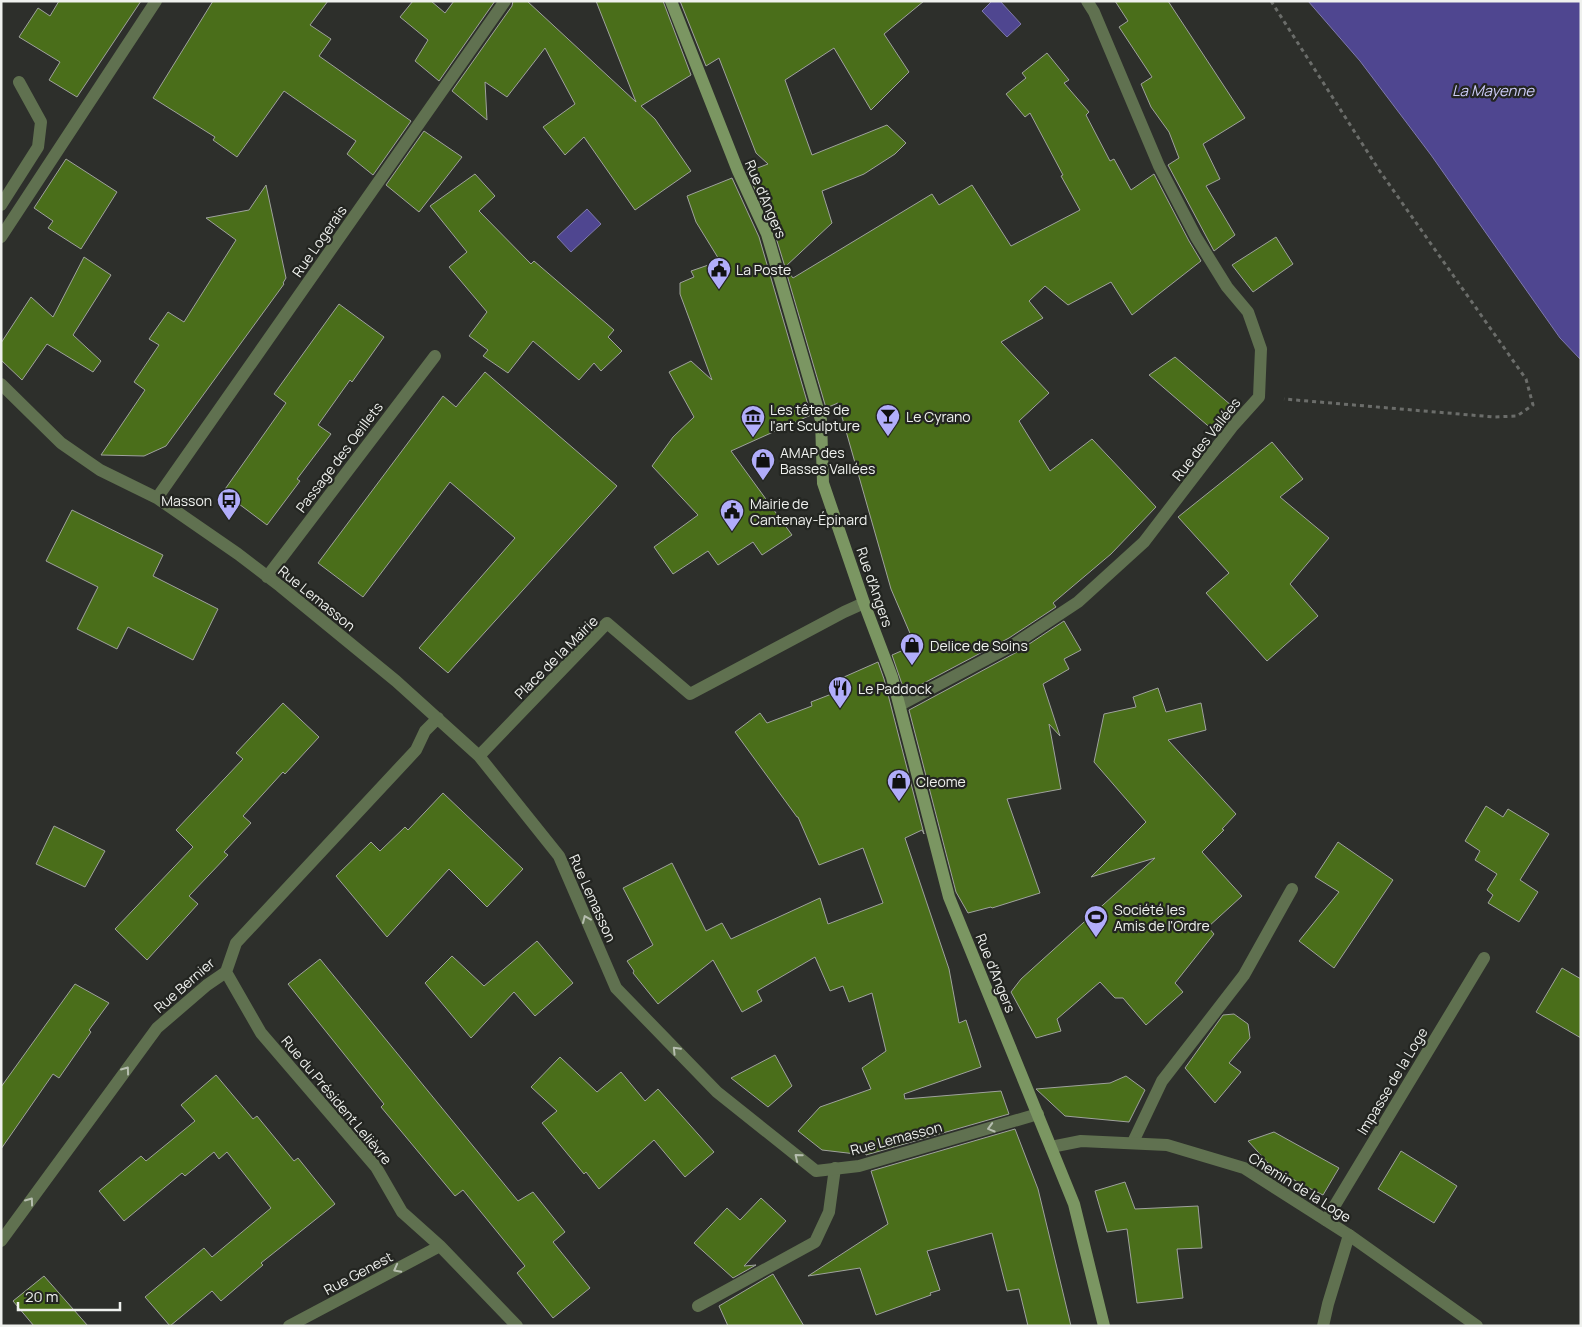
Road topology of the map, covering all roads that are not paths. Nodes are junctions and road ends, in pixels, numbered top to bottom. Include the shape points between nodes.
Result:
1 (156, 1) edge
2 (505, 1) edge
3 (671, 1) edge
4 (1087, 1) edge
5 (19, 82) dead end
6 (1, 205) edge
7 (1, 237) edge
8 (436, 356) dead end
9 (1, 384) edge
10 (157, 498) junction
11 (267, 577) junction
12 (864, 603) junction
13 (900, 704) junction
14 (438, 718) junction
15 (479, 756) junction
16 (1292, 889) dead end
17 (1484, 958) dead end
18 (226, 972) junction
19 (1038, 1114) junction
20 (1133, 1142) junction
21 (1051, 1147) junction
22 (835, 1168) junction
23 (1326, 1220) junction
24 (1350, 1235) junction
25 (1, 1241) edge
26 (440, 1246) junction
27 (698, 1306) dead end
28 (289, 1326) edge
29 (517, 1326) edge
30 (1104, 1326) edge
31 (1323, 1326) edge
32 (1477, 1326) edge

1 - 7 street
2 - 10 street, Rue Logerais
3 - 12 main road, Rue d'Angers via 738,171 767,234 820,420 823,483
4 - 13 street, Rue des Vallées via 1160,166 1196,237 1227,287 1248,312 1261,349 1259,397 1232,427 1144,542 1078,602 1013,645
5 - 6 street via 41,122 38,147
8 - 11 street, Passage des Oeillets
9 - 10 street, Rue Lemasson via 61,444 100,470
10 - 11 street, Rue Lemasson
11 - 14 street, Rue Lemasson
12 - 13 main road, Rue d'Angers
12 - 15 street, Place de la Mairie via 690,694 607,623
13 - 19 main road, Rue d'Angers via 949,897
14 - 15 street, Rue Lemasson
14 - 18 street, Rue Bernier via 425,731 416,750 236,943
22 -> 15 street, Rue Lemasson via 816,1171 717,1092 616,988 559,856
16 - 20 street via 1244,975 1162,1081
17 - 23 street, Impasse de la Loge
25 -> 18 street, Rue Bernier via 157,1028 206,985
18 - 26 street, Rue du Président Lelièvre via 261,1033 376,1168 402,1212
19 - 21 main road, Rue d'Angers
19 -> 22 street, Rue Lemasson via 859,1166
20 - 21 street, Chemin de la Loge via 1081,1141
20 - 23 street, Chemin de la Loge via 1168,1145 1244,1168
21 - 30 main road, Rue d'Angers via 1074,1204
22 - 27 street via 829,1212 815,1242
23 - 24 street, Chemin de la Loge
24 - 31 street
24 - 32 street, Chemin de la Loge
26 -> 28 street, Rue Genest
26 - 29 street, Rue du Président Lelièvre

